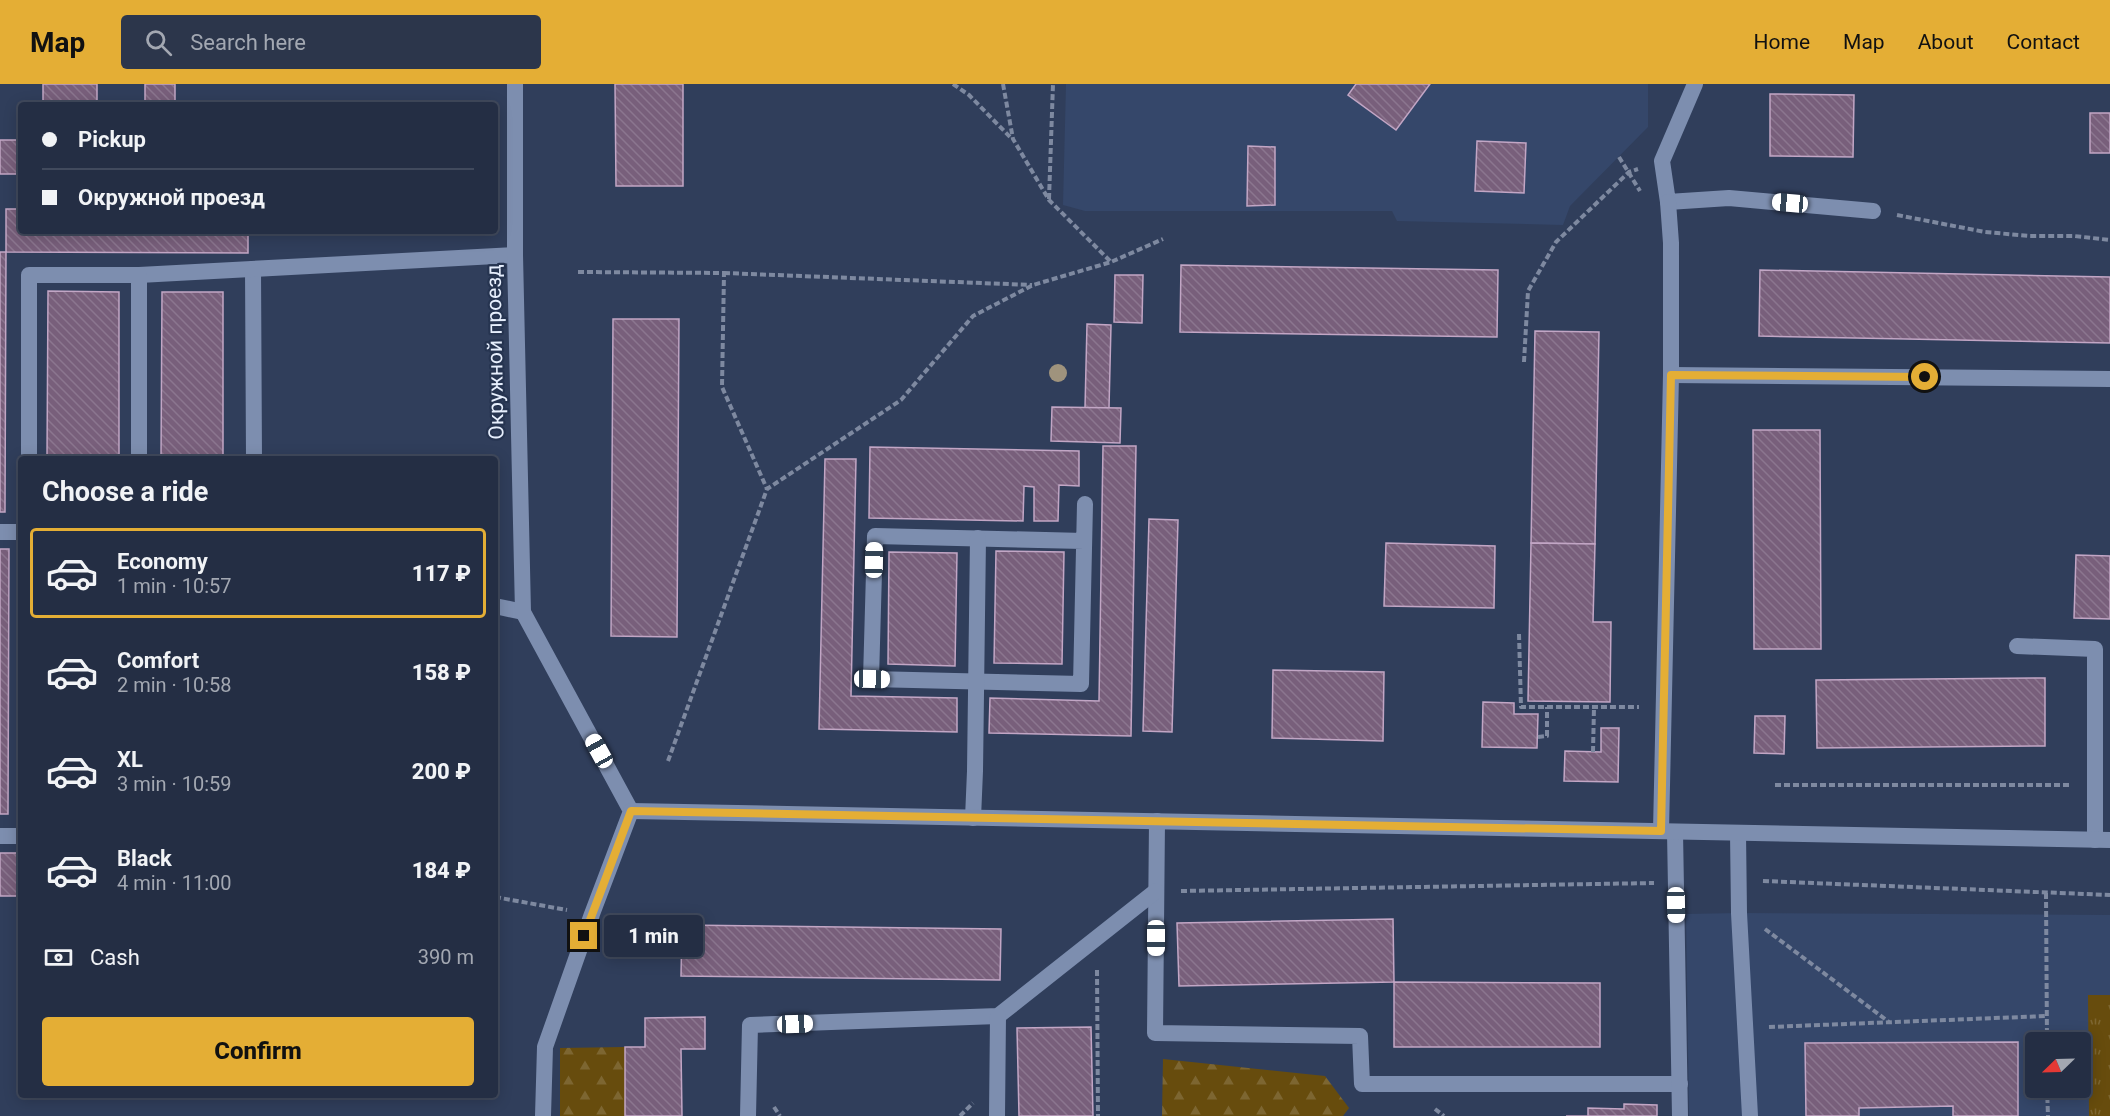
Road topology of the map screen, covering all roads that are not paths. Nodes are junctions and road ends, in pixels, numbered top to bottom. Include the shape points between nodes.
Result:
1 (515, 84) edge
2 (1695, 84) edge
3 (1668, 202) junction
4 (1873, 211) road end
5 (515, 255) junction
6 (253, 269) junction
7 (139, 275) junction
8 (1671, 375) junction
9 (2110, 379) edge
10 (29, 456) edge
11 (139, 456) edge
12 (254, 456) edge
13 (1085, 504) dead end
14 (0, 532) edge
15 (18, 532) edge
16 (978, 538) junction
17 (1084, 541) junction
18 (498, 607) edge
19 (523, 612) junction
20 (2017, 646) dead end
21 (976, 681) junction
22 (631, 811) junction
23 (973, 818) junction
24 (1157, 821) junction
25 (1668, 831) junction
26 (1738, 833) junction
27 (0, 836) edge
28 (18, 836) edge
29 (2102, 840) edge
30 (1156, 891) junction
31 (998, 1016) junction
32 (1680, 1084) junction
33 (543, 1116) edge
34 (748, 1116) edge
35 (997, 1116) edge
36 (1680, 1116) edge
37 (1749, 1116) edge

1 - 5 street, Окружной проезд
2 - 3 street via 1662,161
3 - 4 street via 1729,198
3 - 8 street
5 - 6 street
5 - 19 street, Окружной проезд
6 - 7 street
6 - 12 street
7 - 10 street via 29,275
7 - 11 street
8 - 9 street
8 - 25 street via 1664,707
13 - 17 street
14 - 15 street
16 - 17 street
16 - 21 street
16 - 21 street via 875,536 872,679
17 - 21 street via 1082,684
18 - 19 street
19 - 22 street, Окружной проезд
20 - 29 street via 2095,649 2095,784
21 - 23 street
22 - 23 street
22 - 33 street via 545,1047
23 - 24 street
24 - 25 street
24 - 30 street
25 - 26 street
25 - 32 street via 1676,883
26 - 29 street
26 - 37 street
27 - 28 street
30 - 31 street
30 - 32 street via 1155,1033 1360,1036 1362,1084
31 - 34 street via 750,1025
31 - 35 street
32 - 36 street

